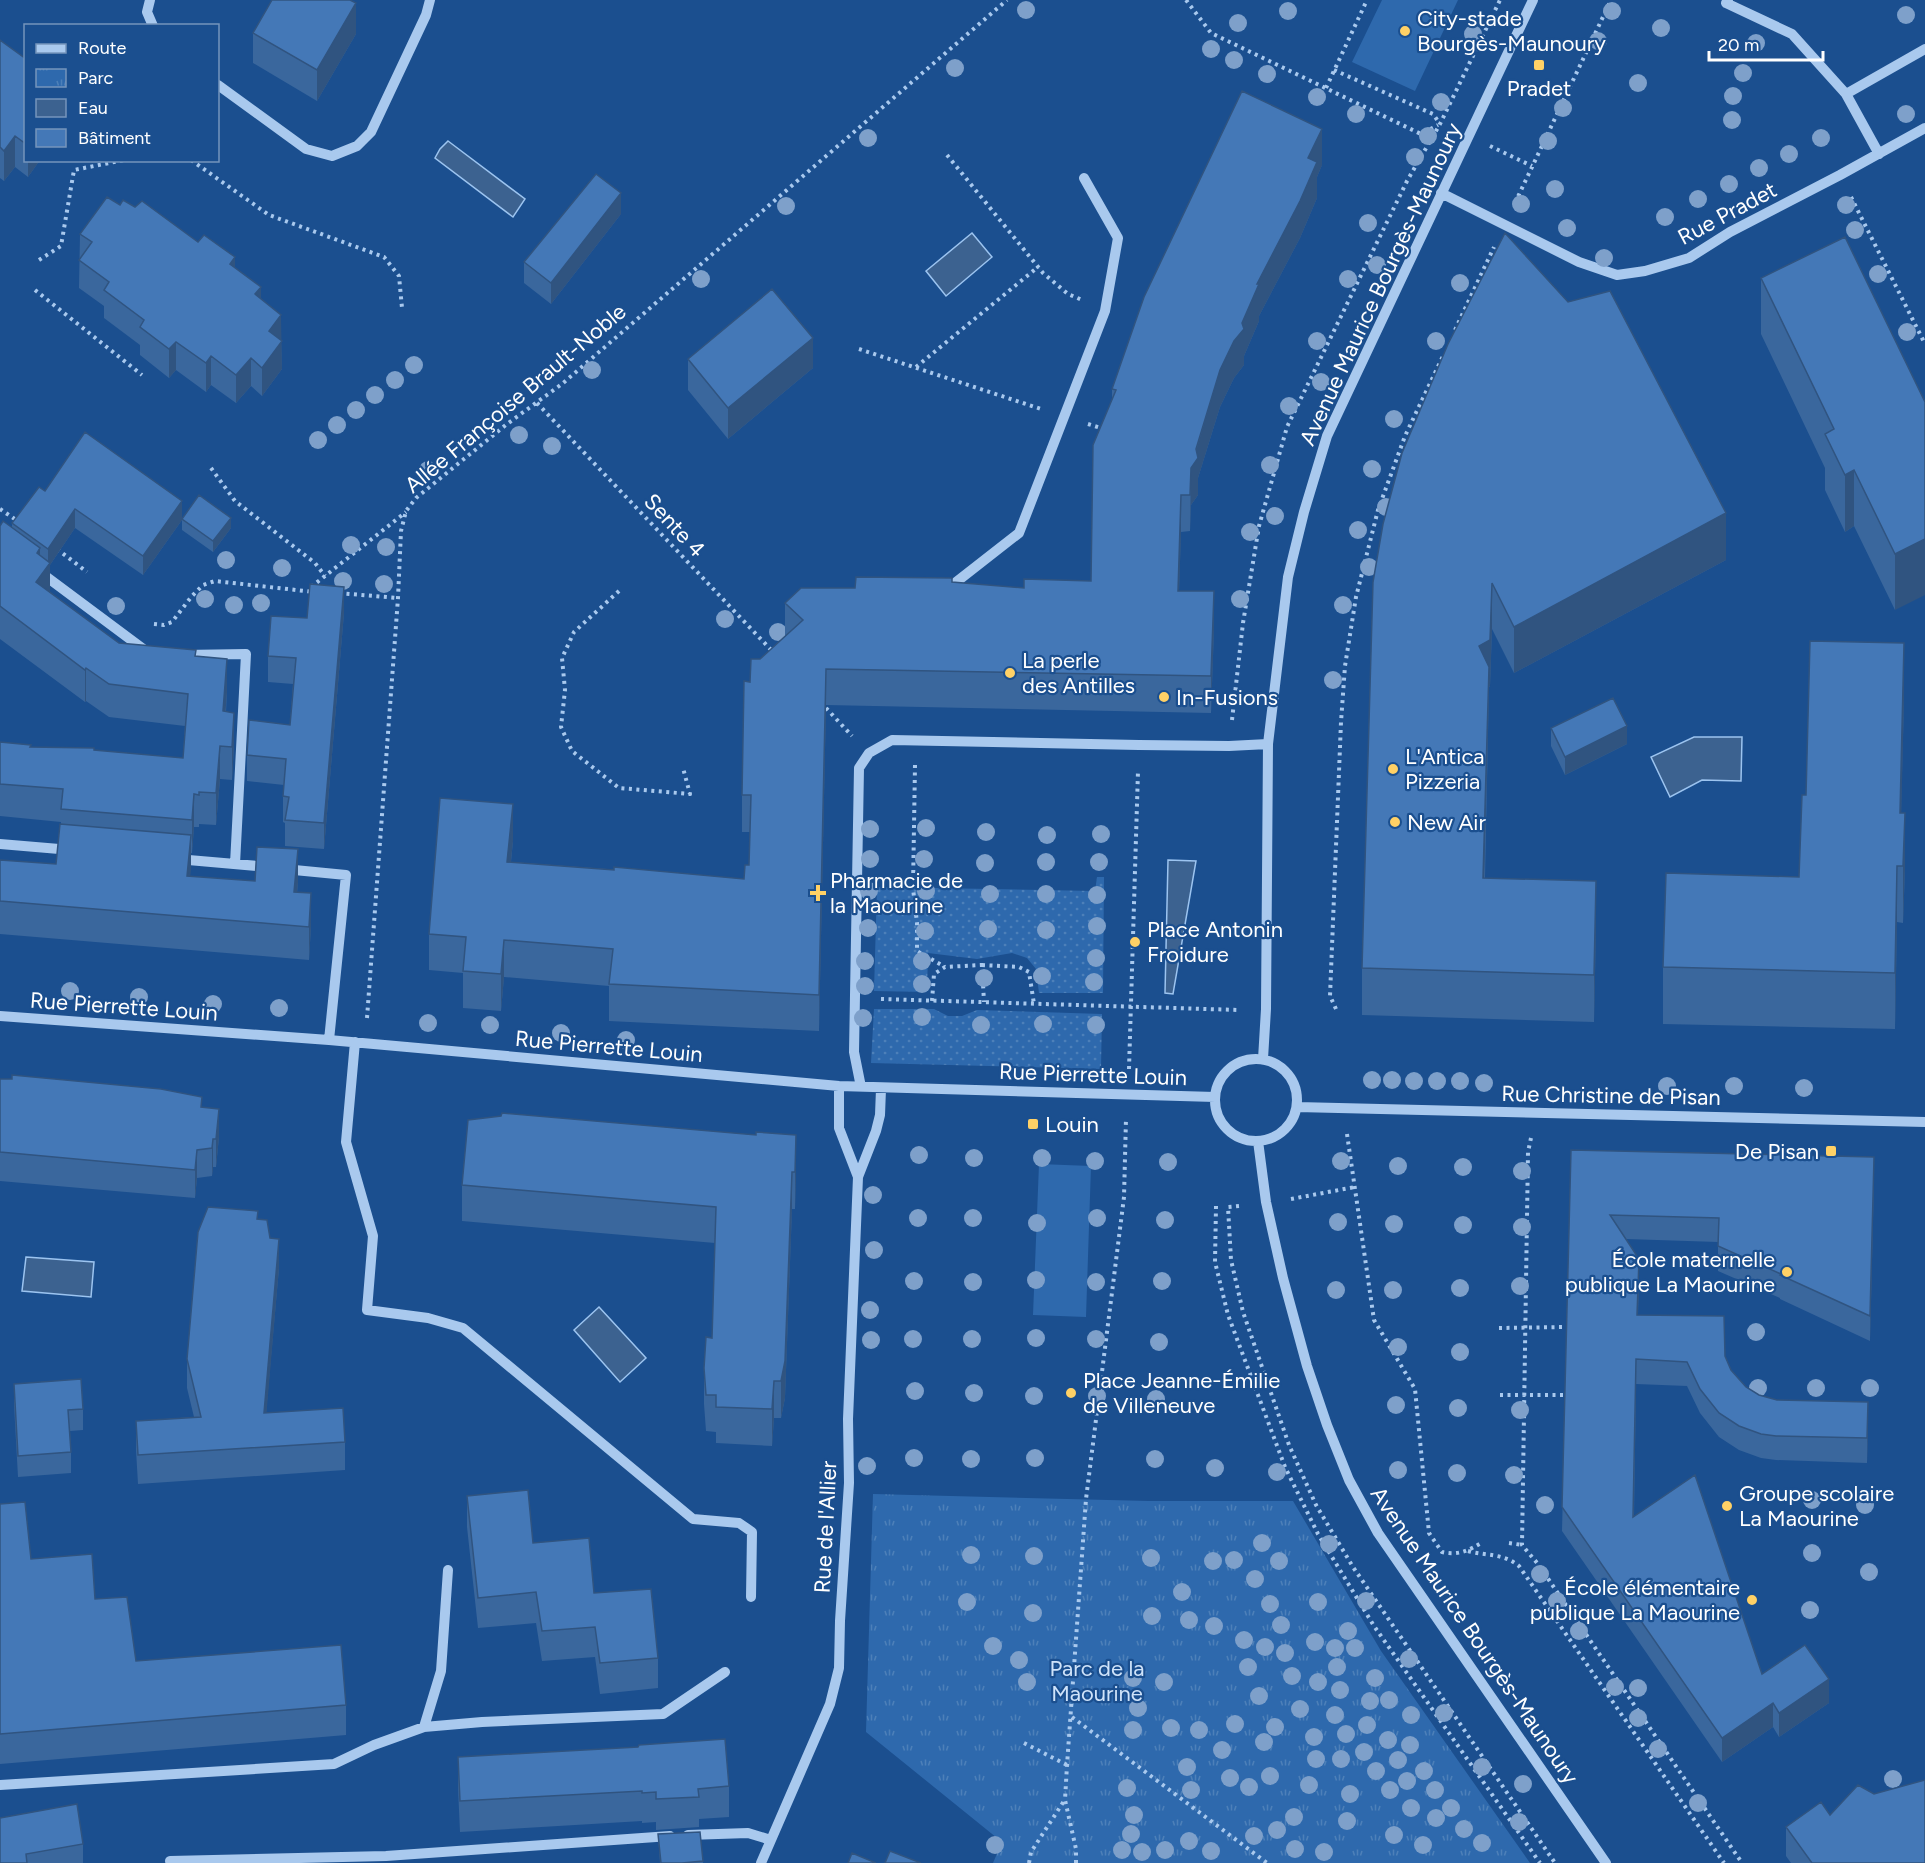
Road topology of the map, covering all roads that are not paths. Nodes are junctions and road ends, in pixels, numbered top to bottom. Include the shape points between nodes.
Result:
1 (150, 0) edge
2 (430, 0) edge
3 (1533, 0) edge
4 (1728, 0) edge
5 (152, 24) edge
6 (1925, 49) edge
7 (219, 86) edge
8 (1846, 94) junction
9 (1925, 129) edge
10 (1879, 154) junction
11 (1084, 178) dead end
12 (1441, 193) junction
13 (28, 563) edge
14 (941, 594) edge
15 (164, 655) edge
16 (176, 655) edge
17 (1268, 744) junction
18 (0, 844) edge
19 (82, 851) edge
20 (165, 858) edge
21 (236, 864) junction
22 (0, 1016) edge
23 (329, 1040) junction
24 (355, 1042) junction
25 (1263, 1059) junction
26 (839, 1086) junction
27 (861, 1087) junction
28 (881, 1089) junction
29 (1215, 1097) junction
30 (1297, 1107) junction
31 (1925, 1122) edge
32 (1258, 1141) junction
33 (858, 1177) junction
34 (448, 1570) dead end
35 (752, 1598) dead end
36 (724, 1672) dead end
37 (423, 1727) junction
38 (0, 1785) edge
39 (771, 1840) junction
40 (170, 1861) dead end
41 (761, 1863) edge
42 (1606, 1863) edge

1 - 5 street via 147,12
2 - 7 street via 371,132 357,146 332,156 306,149
3 - 12 street, Avenue Maurice Bourgès-Maunoury
4 - 8 street via 1726,3 1792,34
6 - 8 street
8 - 10 street
9 - 10 street, Rue Pradet
10 - 12 street, Rue Pradet via 1730,232 1689,258 1617,275 1579,262
11 - 14 street via 1118,238 1105,311 1019,533
12 - 17 street, Avenue Maurice Bourgès-Maunoury via 1324,447 1288,577
13 - 15 street via 152,655
16 - 21 street via 246,654
17 - 25 street, Avenue Maurice Bourgès-Maunoury
17 - 27 street via 892,740 869,753 859,768 854,1052
18 - 19 street
20 - 21 street
21 - 23 street via 346,875
22 - 23 street, Rue Pierrette Louin
23 - 24 street, Rue Pierrette Louin
24 - 26 street, Rue Pierrette Louin
24 - 35 street via 346,1142 373,1236 367,1310 428,1318 463,1328 693,1519 740,1522 752,1532
25 - 29 street via 1236,1064 1218,1084
25 - 30 street via 1283,1069 1292,1080
26 - 27 street, Rue Pierrette Louin
26 - 33 street, Rue de l'Allier via 839,1128
27 - 28 street, Rue Pierrette Louin
28 - 29 street, Rue Pierrette Louin
28 - 33 street, Rue de l'Allier via 876,1131
29 - 32 street via 1216,1111 1232,1134
30 - 31 street, Rue Christine de Pisan
30 - 32 street via 1283,1131
32 - 42 street, Avenue Maurice Bourgès-Maunoury via 1266,1202 1283,1278 1307,1366 1349,1480 1378,1533
33 - 39 street, Rue de l'Allier via 839,1668 830,1704
34 - 37 street via 441,1671
36 - 37 street via 663,1714
37 - 38 street via 334,1764
39 - 40 street via 748,1833 708,1834 386,1856
39 - 41 street, Rue de l'Allier

